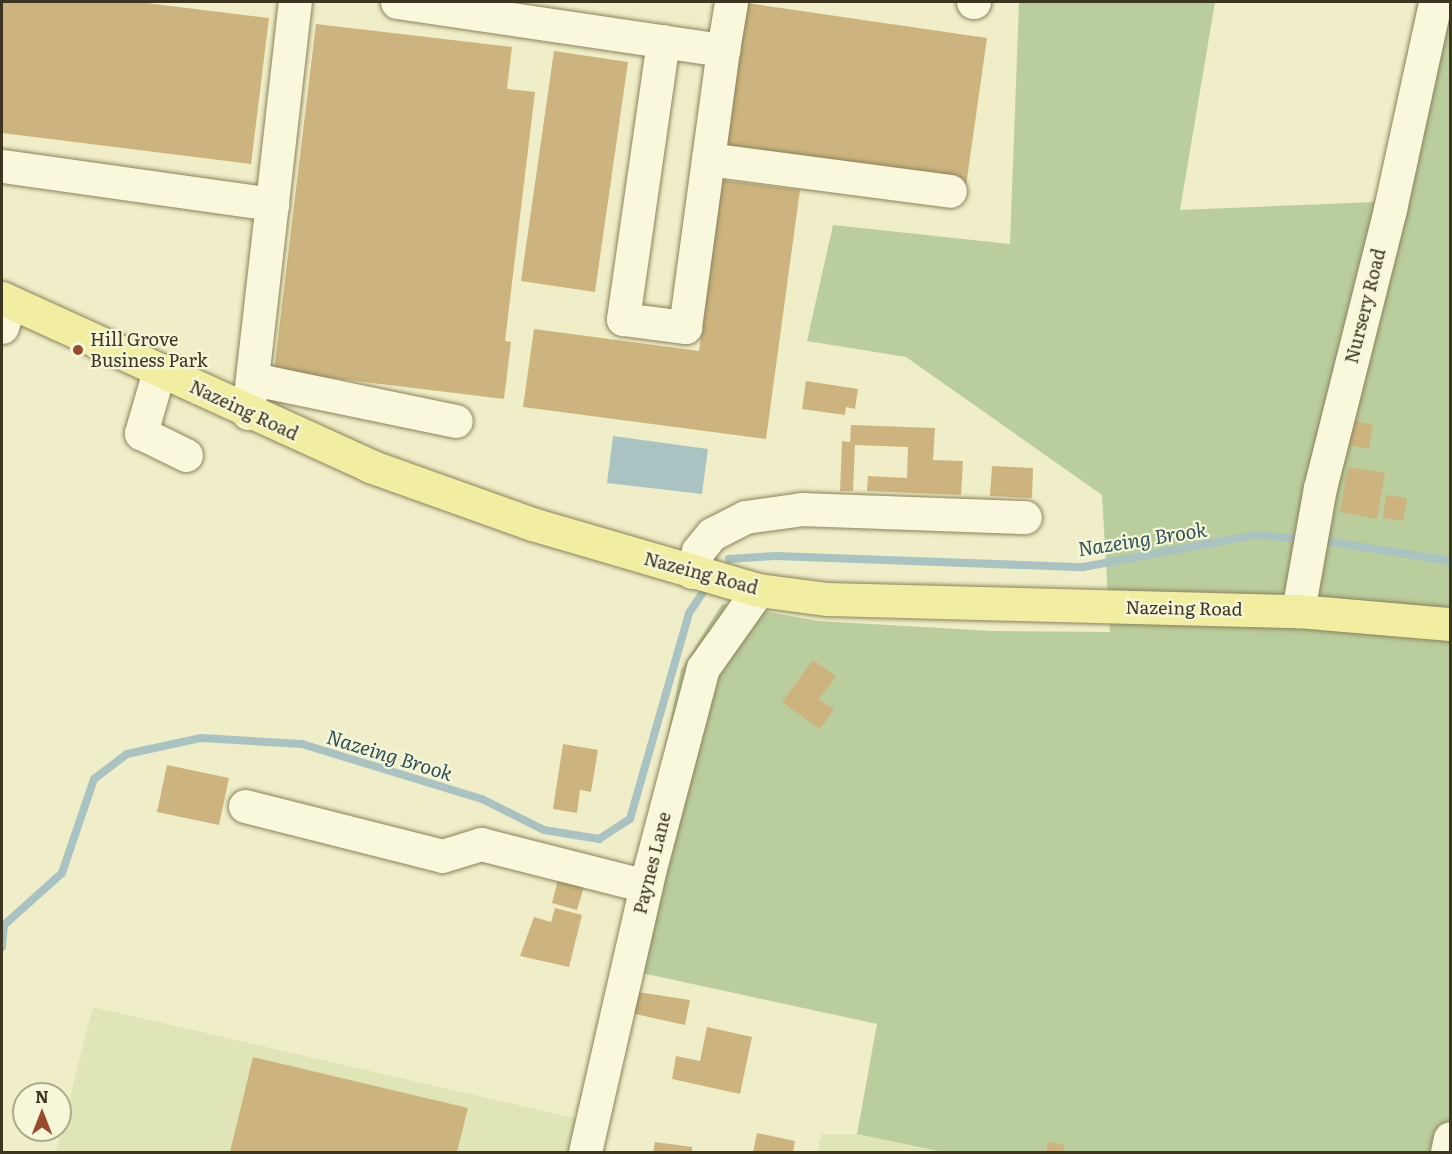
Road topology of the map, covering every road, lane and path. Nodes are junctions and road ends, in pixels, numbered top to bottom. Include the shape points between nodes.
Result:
1 (296, 2) edge
2 (397, 2) edge
3 (730, 2) edge
4 (1435, 2) edge
5 (663, 40) junction
6 (723, 50) junction
7 (708, 159) junction
8 (2, 166) edge
9 (950, 191) dead end
10 (272, 204) junction
11 (4, 309) edge
12 (159, 371) junction
13 (253, 379) junction
14 (248, 413) junction
15 (456, 421) dead end
16 (186, 455) dead end
17 (1025, 518) dead end
18 (692, 572) junction
19 (758, 590) junction
20 (1298, 611) junction
21 (1450, 624) edge
22 (245, 806) dead end
23 (646, 886) junction
24 (1450, 1138) edge
25 (585, 1152) edge
26 (1447, 1152) edge

1 - 10 lane
2 - 5 lane
3 - 6 lane
4 - 20 lane, Nursery Road via 1390,209 1312,522
5 - 6 lane
5 - 7 lane via 622,319 686,327
6 - 7 lane
7 - 9 lane
8 - 10 lane
10 - 13 lane
11 - 12 main road, Nazeing Road
12 - 14 main road, Nazeing Road
12 - 16 lane via 141,433
13 - 14 lane
13 - 15 lane
14 - 18 main road, Nazeing Road via 370,466 532,524
17 - 18 lane via 803,509 745,517 712,534 698,551
18 - 19 main road, Nazeing Road
19 - 20 main road, Nazeing Road via 827,599
19 - 23 lane, Paynes Lane via 703,668
20 - 21 main road, Nazeing Road
22 - 23 lane via 442,856 481,844
23 - 25 lane, Paynes Lane
24 - 26 lane

